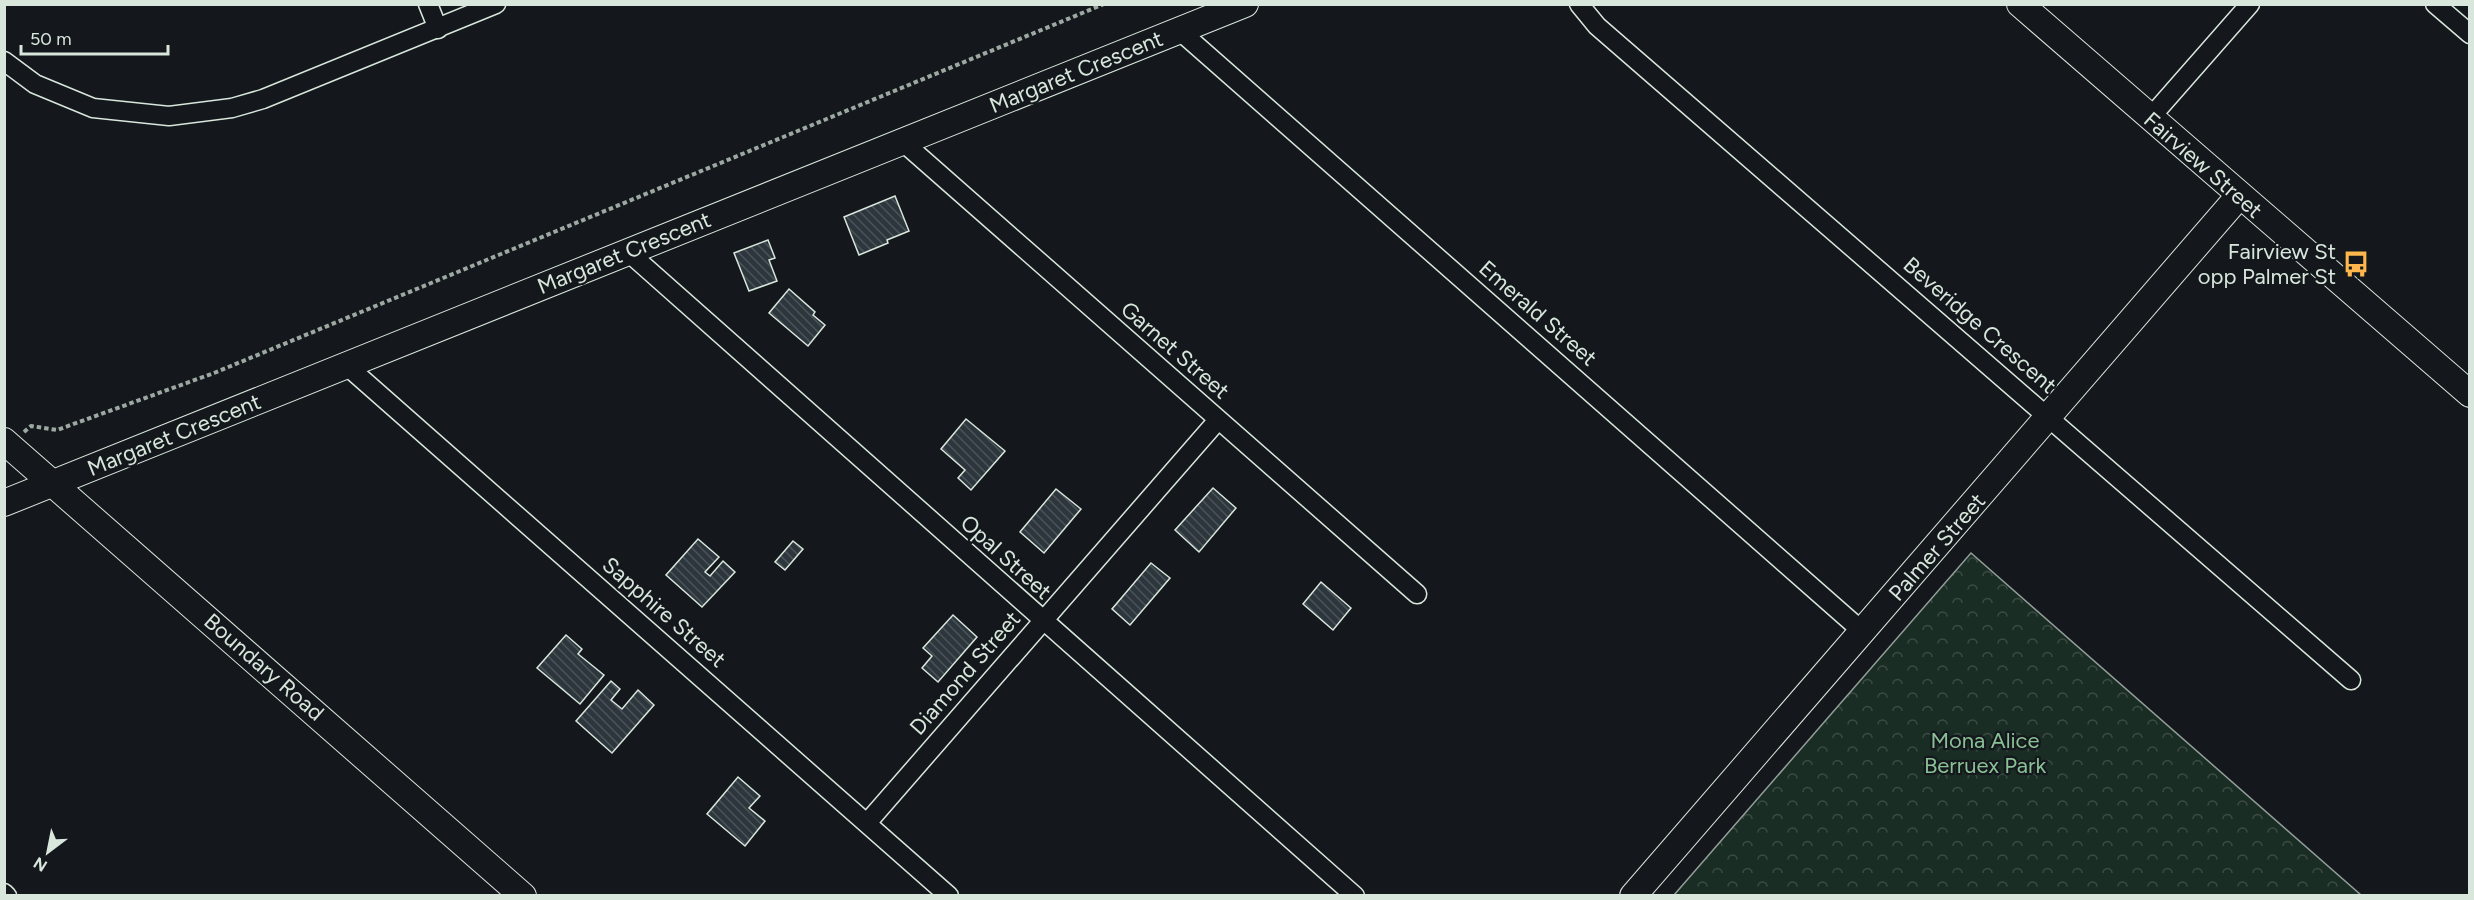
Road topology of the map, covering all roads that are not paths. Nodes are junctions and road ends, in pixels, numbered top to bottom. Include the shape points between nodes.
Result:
1 (428, 4) edge
2 (496, 4) edge
3 (1245, 4) edge
4 (1579, 4) edge
5 (2020, 4) edge
6 (2250, 4) edge
7 (2435, 4) edge
8 (438, 29) junction
9 (1180, 31) junction
10 (2469, 34) edge
11 (4, 61) edge
12 (2150, 118) junction
13 (903, 142) junction
14 (2239, 196) junction
15 (627, 251) junction
16 (346, 365) junction
17 (2469, 394) edge
18 (2049, 417) junction
19 (1218, 420) junction
20 (4, 441) edge
21 (55, 483) junction
22 (4, 503) edge
23 (1418, 594) dead end
24 (1042, 621) junction
25 (1863, 632) junction
26 (2351, 680) dead end
27 (867, 823) junction
28 (523, 896) edge
29 (949, 896) edge
30 (1355, 896) edge
31 (1633, 896) edge

1 - 8 street
2 - 8 street
3 - 9 street, Margaret Crescent
4 - 18 street, Beveridge Crescent via 1597,26
5 - 12 street, Fairview Street
6 - 12 street
7 - 10 street
8 - 11 street via 263,99 232,108 169,116 93,108 35,84
9 - 13 street, Margaret Crescent
9 - 25 street, Emerald Street
12 - 14 street, Fairview Street
13 - 15 street, Margaret Crescent
13 - 19 street, Garnet Street
14 - 17 street, Fairview Street
14 - 18 street, Palmer Street
15 - 16 street, Margaret Crescent
15 - 24 street, Opal Street
16 - 21 street, Margaret Crescent
16 - 27 street, Sapphire Street
18 - 25 street, Palmer Street
18 - 26 street, Beveridge Crescent
19 - 23 street, Garnet Street
19 - 24 street, Diamond Street
20 - 21 street, Boundary Road
21 - 22 street, Margaret Crescent
21 - 28 street, Boundary Road
24 - 27 street, Diamond Street
24 - 30 street, Opal Street
25 - 31 street, Palmer Street
27 - 29 street, Sapphire Street

